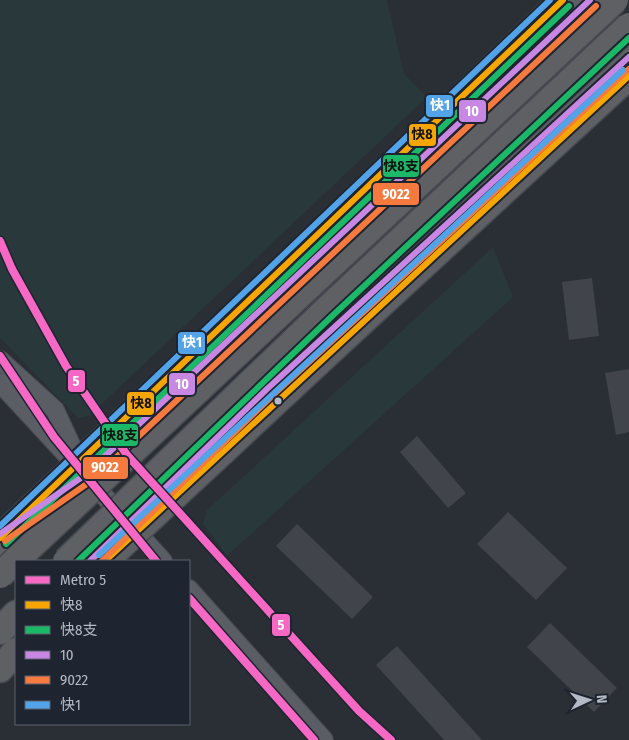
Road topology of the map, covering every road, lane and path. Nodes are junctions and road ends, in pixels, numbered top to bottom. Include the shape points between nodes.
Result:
1 (564, 0) edge
2 (590, 0) edge
3 (615, 0) edge
4 (629, 26) edge
5 (629, 57) edge
6 (629, 76) edge
7 (0, 360) edge
8 (0, 383) edge
9 (84, 475) junction
10 (130, 524) junction
11 (0, 536) edge
12 (0, 559) edge
13 (16, 560) edge
14 (67, 560) edge
15 (91, 560) edge
16 (107, 560) edge
17 (163, 560) edge
18 (15, 561) edge
19 (0, 575) edge
20 (190, 590) edge
21 (15, 615) edge
22 (15, 625) edge
23 (0, 631) edge
24 (0, 638) edge
25 (15, 652) edge
26 (0, 669) edge
27 (324, 740) edge

1 - 11 highway, bridge
2 - 9 main road
3 - 13 highway, bridge
4 - 14 highway, bridge via 324,312
5 - 10 main road via 267,389
6 - 16 highway, bridge
7 - 9 street via 55,410
8 - 9 street
9 - 10 street
9 - 11 main road
9 - 12 main road
10 - 15 main road
10 - 17 street
18 - 19 highway, bridge
20 - 27 street
21 - 23 highway
22 - 24 main road
25 - 26 highway

